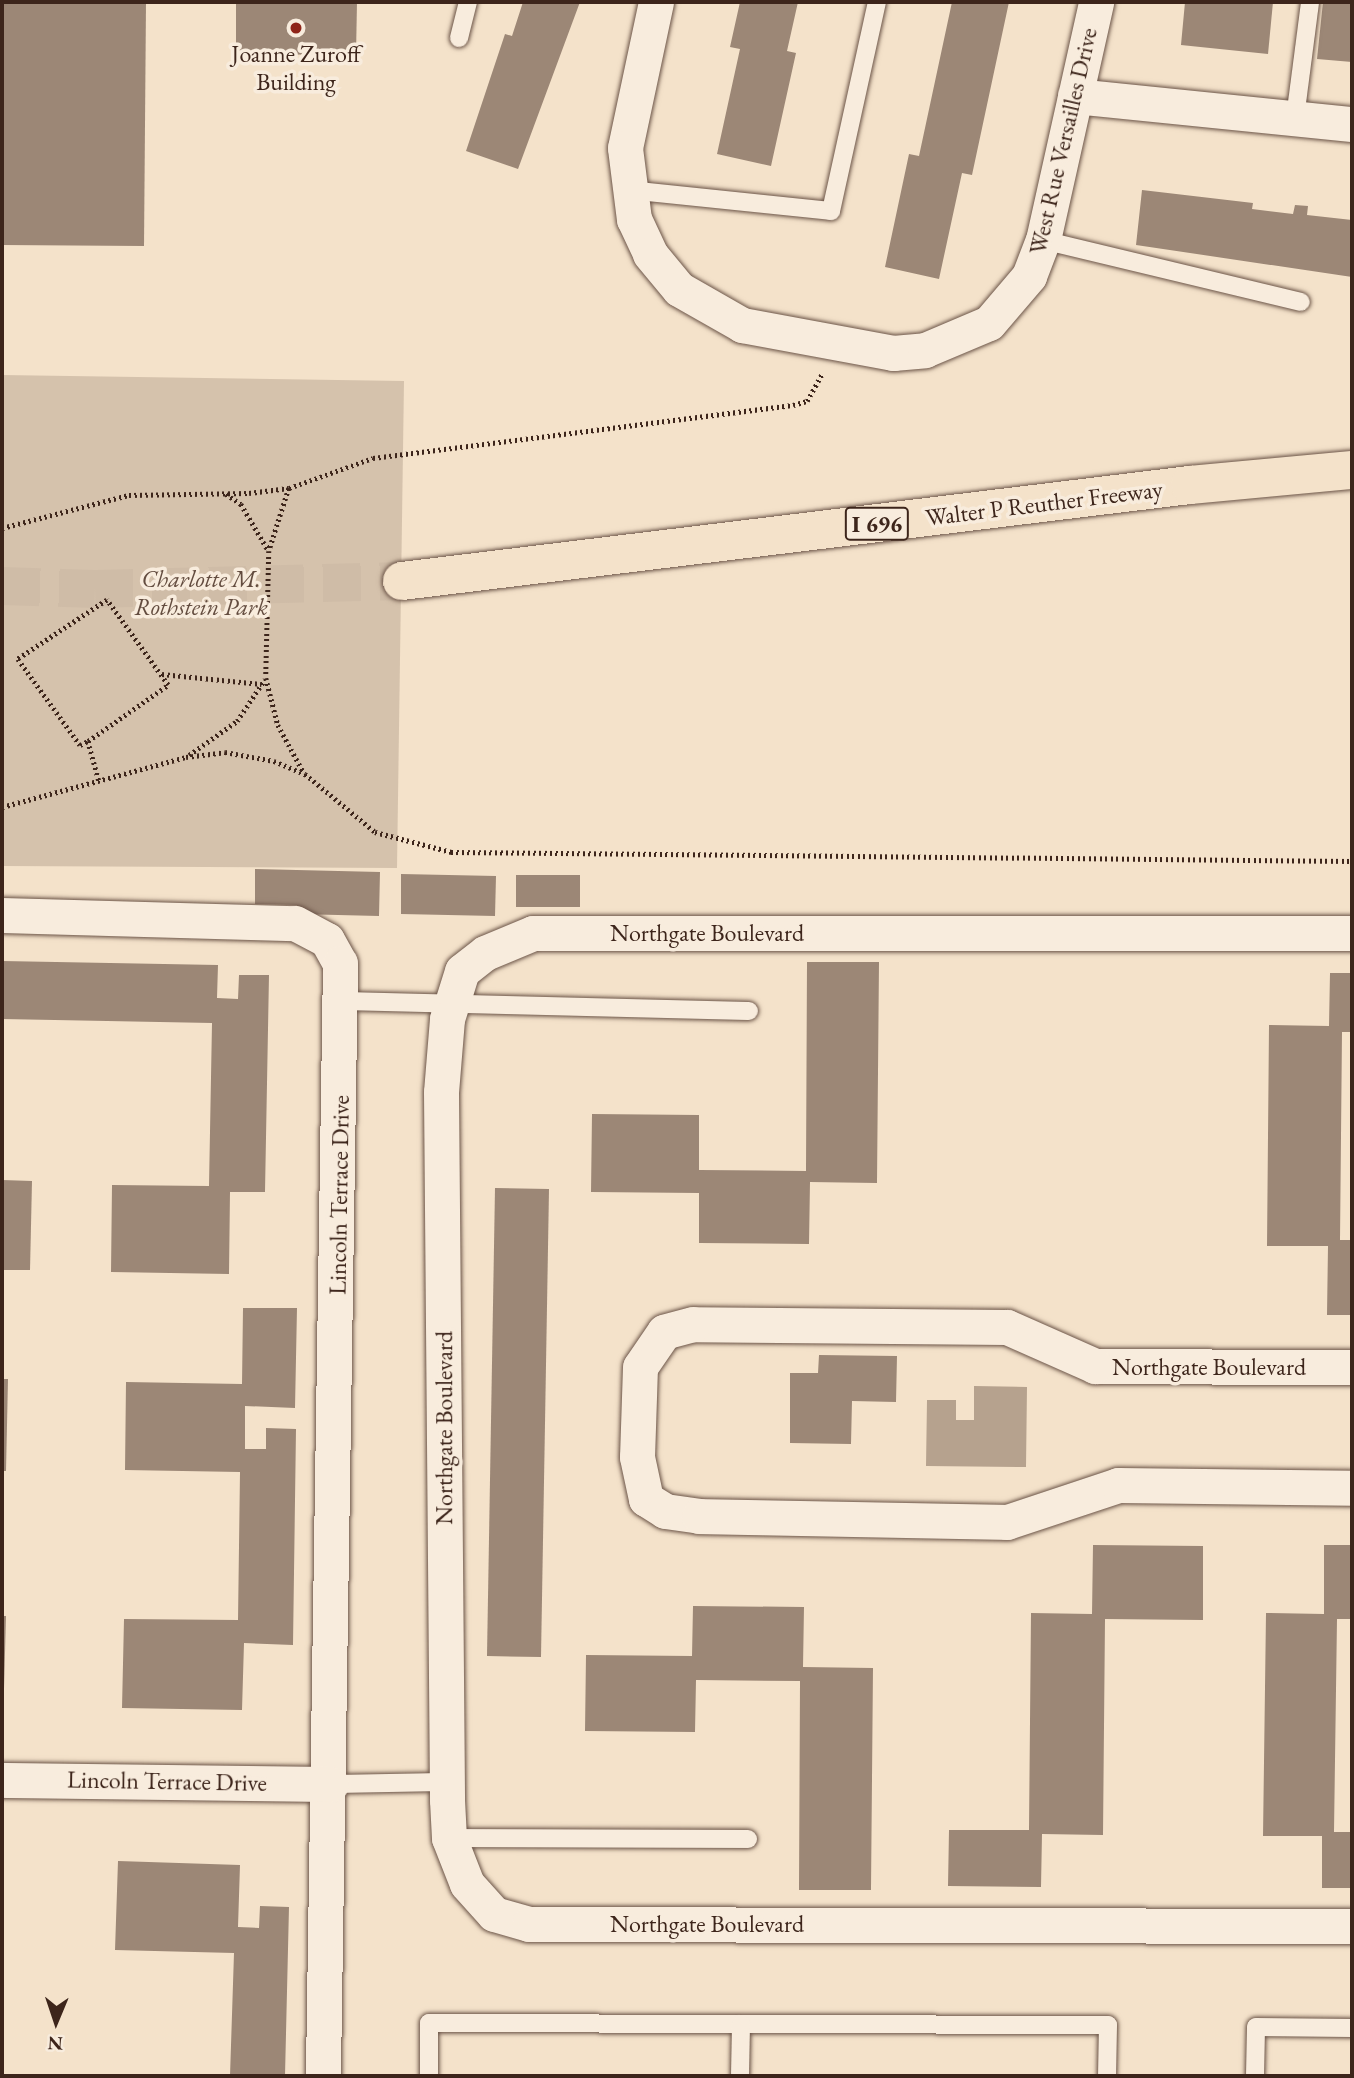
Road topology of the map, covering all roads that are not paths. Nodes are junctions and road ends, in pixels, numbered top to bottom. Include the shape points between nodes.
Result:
1 (468, 2) edge
2 (656, 2) edge
3 (877, 2) edge
4 (1096, 2) edge
5 (1311, 2) edge
6 (459, 38) dead end
7 (1075, 96) junction
8 (1295, 118) junction
9 (1352, 124) edge
10 (628, 190) junction
11 (1043, 240) junction
12 (1301, 302) dead end
13 (1352, 470) edge
14 (402, 581) tunnel mouth
15 (2, 915) edge
16 (1352, 933) edge
17 (453, 1000) junction
18 (343, 1001) junction
19 (749, 1011) dead end
20 (1352, 1367) edge
21 (1352, 1488) edge
22 (2, 1780) edge
23 (447, 1782) junction
24 (331, 1784) junction
25 (449, 1838) junction
26 (747, 1839) dead end
27 (1352, 1926) edge
28 (741, 2024) junction
29 (1352, 2028) edge
30 (323, 2076) edge
31 (429, 2076) edge
32 (740, 2076) edge
33 (1107, 2076) edge
34 (1255, 2076) edge

1 - 6 lane
2 - 10 street, West Rue Versailles Drive via 625,148
3 - 10 lane via 831,211
4 - 7 street, West Rue Versailles Drive
5 - 8 lane
7 - 8 street
7 - 11 street, West Rue Versailles Drive
8 - 9 street
10 - 11 street, West Rue Versailles Drive via 650,254 679,289 743,325 893,354 959,338 989,323 1012,300
11 - 12 lane
13 - 14 highway, Walter P Reuther Freeway / I 696
15 - 18 street, Lincoln Terrace Drive via 295,923 327,940 340,963
16 - 17 street, Northgate Boulevard via 533,933 485,953 462,971
17 - 18 lane
17 - 19 lane via 500,1009
17 - 23 street, Northgate Boulevard via 441,1092
18 - 24 street, Lincoln Terrace Drive
20 - 21 street, Northgate Boulevard via 1095,1366 1007,1327 693,1324 664,1332 640,1367 637,1457 646,1499 665,1511 699,1517 1007,1522 1118,1485
22 - 24 street, Lincoln Terrace Drive
23 - 24 lane
23 - 25 street, Northgate Boulevard
24 - 30 street, Lincoln Terrace Drive
25 - 26 lane
25 - 27 street, Northgate Boulevard via 467,1884 494,1914 529,1924
28 - 31 lane via 429,2024
28 - 32 lane
28 - 33 lane via 1108,2025
29 - 34 lane via 1256,2027

